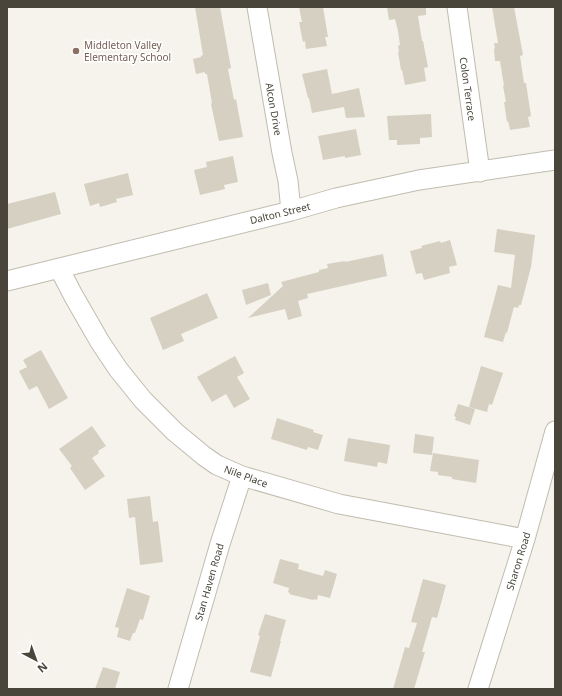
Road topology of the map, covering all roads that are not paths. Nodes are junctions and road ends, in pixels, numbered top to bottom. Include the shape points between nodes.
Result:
1 (257, 7) edge
2 (457, 7) edge
3 (555, 160) edge
4 (480, 172) junction
5 (291, 211) junction
6 (59, 268) junction
7 (7, 281) edge
8 (555, 431) edge
9 (242, 476) junction
10 (525, 540) junction
11 (178, 689) edge
12 (478, 689) edge

1 - 5 street, Alcon Drive
2 - 4 street, Colon Terrace
3 - 4 street, Dalton Street
4 - 5 street, Dalton Street via 419,180 336,198
5 - 6 street, Dalton Street
6 - 7 street, Dalton Street
6 - 9 street, Nile Place via 100,342 143,400 204,456
8 - 10 street, Sharon Road
9 - 10 street, Nile Place via 339,504
9 - 11 street, Stan Haven Road
10 - 12 street, Sharon Road

